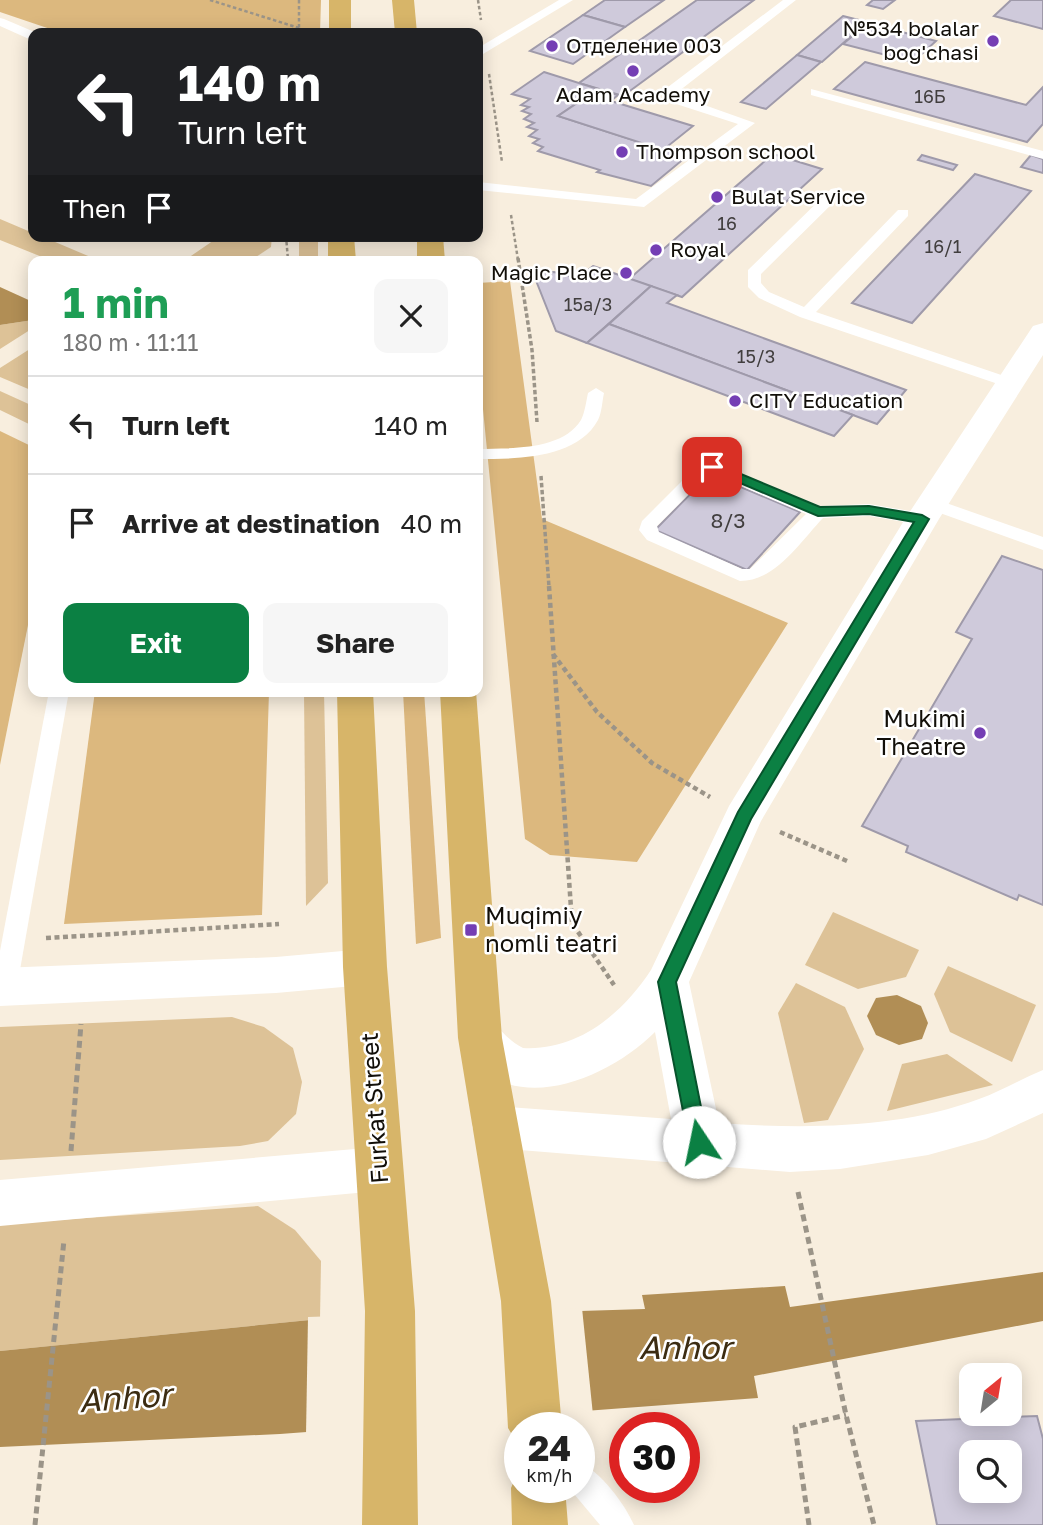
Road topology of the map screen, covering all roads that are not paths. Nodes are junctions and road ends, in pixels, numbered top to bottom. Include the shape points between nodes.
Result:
1 (340, 0) edge
2 (403, 0) edge
3 (567, 0) edge
4 (790, 0) edge
5 (0, 22) edge
6 (340, 28) edge
7 (406, 28) edge
8 (28, 34) edge
9 (483, 50) edge
10 (816, 92) dead end
11 (1043, 155) edge
12 (483, 187) edge
13 (836, 192) dead end
14 (902, 214) dead end
15 (806, 314) junction
16 (1043, 332) edge
17 (1010, 383) junction
18 (596, 393) dead end
19 (483, 454) edge
20 (818, 512) junction
21 (927, 512) junction
22 (1043, 544) edge
23 (58, 697) edge
24 (355, 697) edge
25 (458, 697) edge
26 (365, 967) junction
27 (667, 982) junction
28 (3, 987) edge
29 (480, 1038) junction
30 (1043, 1091) edge
31 (495, 1127) junction
32 (699, 1142) junction
33 (378, 1169) junction
34 (0, 1203) edge
35 (535, 1412) edge
36 (595, 1496) edge
37 (539, 1503) edge
38 (390, 1525) edge
39 (540, 1525) edge
40 (620, 1525) edge

1 - 6 main road
2 - 7 main road
3 - 9 lane
4 - 12 lane via 673,90 673,98 683,103 748,123 639,204
5 - 8 lane
10 - 11 lane
13 - 15 lane via 753,274 753,284 764,295
14 - 15 lane
15 - 17 lane
16 - 17 street
17 - 21 street
18 - 19 lane via 589,421 575,434 539,450
20 - 20 lane via 763,570 752,575 740,575 648,530 704,469 712,467
20 - 21 lane
21 - 22 lane
21 - 27 street via 743,817
23 - 28 lane
24 - 26 main road, Furkat Street
25 - 29 main road
26 - 28 street
26 - 33 main road, Furkat Street
27 - 29 street via 637,1021 593,1052 551,1069 519,1068 499,1058
27 - 32 street
29 - 31 main road
30 - 32 street via 986,1118 928,1134 790,1150
31 - 32 street
31 - 35 main road via 526,1301
33 - 34 street
33 - 38 main road, Furkat Street via 390,1311
36 - 40 lane
37 - 39 main road

